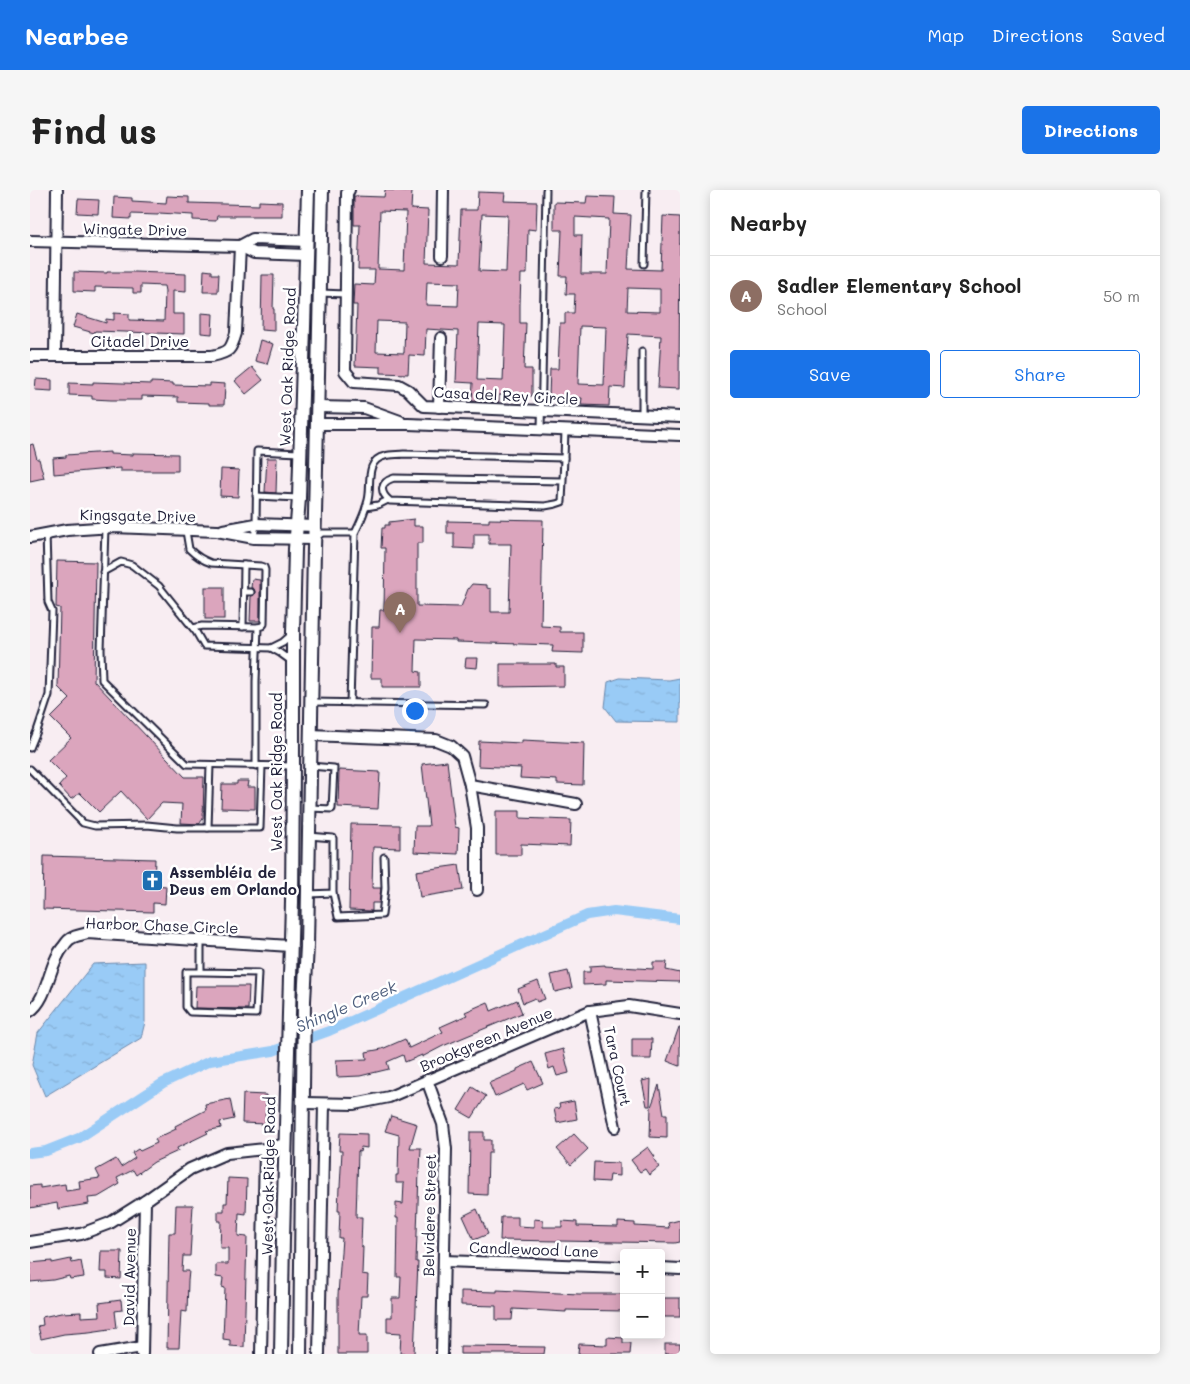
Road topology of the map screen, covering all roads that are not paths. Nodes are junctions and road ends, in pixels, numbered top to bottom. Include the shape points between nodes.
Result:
1 (57, 190) edge
2 (308, 190) edge
3 (322, 190) edge
4 (349, 190) edge
5 (443, 190) edge
6 (546, 190) edge
7 (646, 190) edge
8 (30, 241) edge
9 (307, 241) junction
10 (56, 242) junction
11 (240, 246) junction
12 (306, 255) junction
13 (442, 256) dead end
14 (644, 264) dead end
15 (320, 293) junction
16 (345, 294) junction
17 (304, 334) junction
18 (319, 336) junction
19 (441, 338) dead end
20 (642, 351) dead end
21 (30, 356) edge
22 (55, 356) junction
23 (318, 407) junction
24 (439, 407) junction
25 (541, 412) junction
26 (642, 416) junction
27 (680, 417) edge
28 (317, 424) junction
29 (408, 424) junction
30 (541, 430) junction
31 (565, 431) junction
32 (680, 435) edge
33 (300, 453) junction
34 (564, 458) junction
35 (563, 482) junction
36 (256, 496) junction
37 (299, 498) junction
38 (388, 500) junction
39 (366, 507) junction
40 (256, 524) junction
41 (297, 526) junction
42 (105, 528) junction
43 (186, 530) junction
44 (217, 531) junction
45 (46, 533) junction
46 (317, 533) junction
47 (355, 533) junction
48 (30, 537) edge
49 (254, 538) junction
50 (296, 539) junction
51 (244, 565) junction
52 (103, 572) junction
53 (244, 592) junction
54 (251, 592) dead end
55 (244, 602) junction
56 (251, 602) dead end
57 (243, 612) junction
58 (251, 612) dead end
59 (293, 616) junction
60 (243, 627) junction
61 (258, 627) junction
62 (192, 628) junction
63 (293, 633) junction
64 (258, 648) junction
65 (271, 648) junction
66 (292, 663) junction
67 (311, 702) junction
68 (350, 703) junction
69 (486, 704) dead end
70 (310, 736) junction
71 (30, 748) edge
72 (210, 765) junction
73 (259, 766) junction
74 (293, 766) junction
75 (310, 766) junction
76 (30, 769) edge
77 (470, 785) junction
78 (576, 804) dead end
79 (309, 808) junction
80 (208, 828) junction
81 (309, 833) junction
82 (384, 857) dead end
83 (478, 890) dead end
84 (333, 893) junction
85 (308, 894) junction
86 (201, 940) junction
87 (290, 946) junction
88 (307, 946) junction
89 (201, 972) junction
90 (30, 1011) edge
91 (590, 1011) junction
92 (680, 1014) edge
93 (288, 1037) junction
94 (428, 1080) junction
95 (304, 1103) junction
96 (324, 1104) junction
97 (615, 1127) dead end
98 (286, 1144) junction
99 (265, 1150) junction
100 (145, 1201) junction
101 (30, 1242) edge
102 (444, 1261) junction
103 (620, 1267) edge
104 (665, 1268) edge
105 (680, 1269) edge
106 (301, 1278) junction
107 (142, 1351) edge
108 (100, 1354) edge
109 (261, 1354) edge
110 (281, 1354) edge
111 (300, 1354) edge
112 (319, 1354) edge
113 (442, 1354) edge

1 - 10 street
2 - 9 street, West Oak Ridge Road
3 - 15 street, West Oak Ridge Road
4 - 16 street, Casa del Rey Circle
5 - 13 street
6 - 25 lane
7 - 14 lane
8 - 10 street, Wingate Drive
9 - 11 street, Wingate Drive via 253,239
9 - 12 street, West Oak Ridge Road
9 - 18 street via 313,248 311,316
10 - 11 street, Wingate Drive
10 - 22 street
11 - 12 street, Wingate Drive via 254,253
11 - 22 street, Citadel Drive via 236,333 232,346 224,353 212,356
12 - 17 street, West Oak Ridge Road
15 - 16 lane
15 - 18 street, West Oak Ridge Road
16 - 24 street, Casa del Rey Circle via 345,371 354,382 399,385 424,406
17 - 28 street via 310,350 309,417
17 - 33 street, West Oak Ridge Road
18 - 23 street, West Oak Ridge Road
19 - 24 street
20 - 26 lane
21 - 22 street, Citadel Drive
23 - 28 street, West Oak Ridge Road
23 - 29 street via 364,408
24 - 25 street, Casa del Rey Circle
25 - 26 street, Casa del Rey Circle
25 - 30 lane
26 - 27 street, Casa del Rey Circle
28 - 29 street
28 - 46 street, West Oak Ridge Road
29 - 30 street
30 - 31 street
31 - 32 street
31 - 34 lane
33 - 36 lane via 257,451
33 - 37 street, West Oak Ridge Road
34 - 35 lane
34 - 39 lane via 383,456 373,464
35 - 38 lane via 562,502 545,506
35 - 38 lane via 394,478 383,484
36 - 37 lane
36 - 40 lane
37 - 41 street, West Oak Ridge Road
38 - 39 lane
39 - 47 lane
40 - 41 street, Kingsgate Drive
40 - 44 street, Kingsgate Drive
40 - 49 lane
41 - 46 street, Kingsgate Drive
41 - 50 street, West Oak Ridge Road
42 - 43 street, Kingsgate Drive
42 - 45 street, Kingsgate Drive
42 - 52 lane
43 - 44 street, Kingsgate Drive
43 - 51 lane via 189,549 196,556 211,563
44 - 49 street, Kingsgate Drive
45 - 48 street, Kingsgate Drive
45 - 71 lane via 48,602 52,611 49,695
46 - 47 lane
46 - 50 street, Kingsgate Drive
46 - 67 street, West Oak Ridge Road
47 - 68 lane
49 - 50 street, Kingsgate Drive
50 - 59 street, West Oak Ridge Road
51 - 53 lane
51 - 61 lane via 264,567 265,570 264,624
52 - 62 lane via 120,562 132,565 159,586
52 - 72 lane via 102,680 187,764
53 - 54 lane
53 - 55 lane
55 - 56 lane
55 - 57 lane
57 - 58 lane
57 - 60 lane
59 - 63 street, West Oak Ridge Road
59 - 67 street via 305,646 303,693
60 - 61 lane
60 - 62 lane
61 - 64 lane
62 - 64 lane via 204,646
63 - 65 lane
63 - 66 street, West Oak Ridge Road
64 - 65 lane
64 - 73 lane
65 - 66 lane
66 - 74 street, West Oak Ridge Road
67 - 68 lane
67 - 70 street, West Oak Ridge Road
68 - 69 lane
70 - 75 street, West Oak Ridge Road
70 - 77 street via 436,740 451,746 462,756
72 - 73 lane
72 - 80 lane
73 - 74 lane
73 - 80 lane via 260,828
74 - 81 street via 302,769 300,820
74 - 87 street, West Oak Ridge Road
75 - 79 street, West Oak Ridge Road
75 - 79 lane via 334,768 332,808
76 - 80 lane via 83,823 95,826
77 - 78 street
77 - 83 street via 477,828
79 - 81 street, West Oak Ridge Road
81 - 84 lane via 333,838
81 - 85 street, West Oak Ridge Road
82 - 84 lane via 382,915 338,917
84 - 85 lane
85 - 88 street, West Oak Ridge Road
86 - 87 street, Harbor Chase Circle
86 - 89 lane
86 - 90 street, Harbor Chase Circle via 87,934 71,938 59,952 45,989
87 - 88 lane, Harbor Chase Circle
87 - 93 street, West Oak Ridge Road
88 - 95 street, West Oak Ridge Road
89 - 89 lane via 258,973 256,1014 190,1012 186,1007 186,972
91 - 92 street, Brookgreen Avenue via 629,1006
91 - 94 street, Brookgreen Avenue
91 - 97 street, Tara Court
93 - 95 street via 296,1049 296,1101
93 - 98 street, West Oak Ridge Road
94 - 96 street, Brookgreen Avenue via 389,1097 354,1104
94 - 102 street, Belvidere Street via 443,1124 446,1149
95 - 96 street, Brookgreen Avenue
95 - 106 street, West Oak Ridge Road
96 - 112 street
98 - 99 street
98 - 106 street via 294,1149 291,1256
98 - 110 street, West Oak Ridge Road
99 - 100 street via 227,1153 190,1169
99 - 109 street
100 - 101 street via 110,1223 81,1234
100 - 107 street, David Avenue
102 - 103 street, Candlewood Lane
102 - 113 street, Belvidere Street
104 - 105 street
106 - 111 street, West Oak Ridge Road
107 - 108 street

